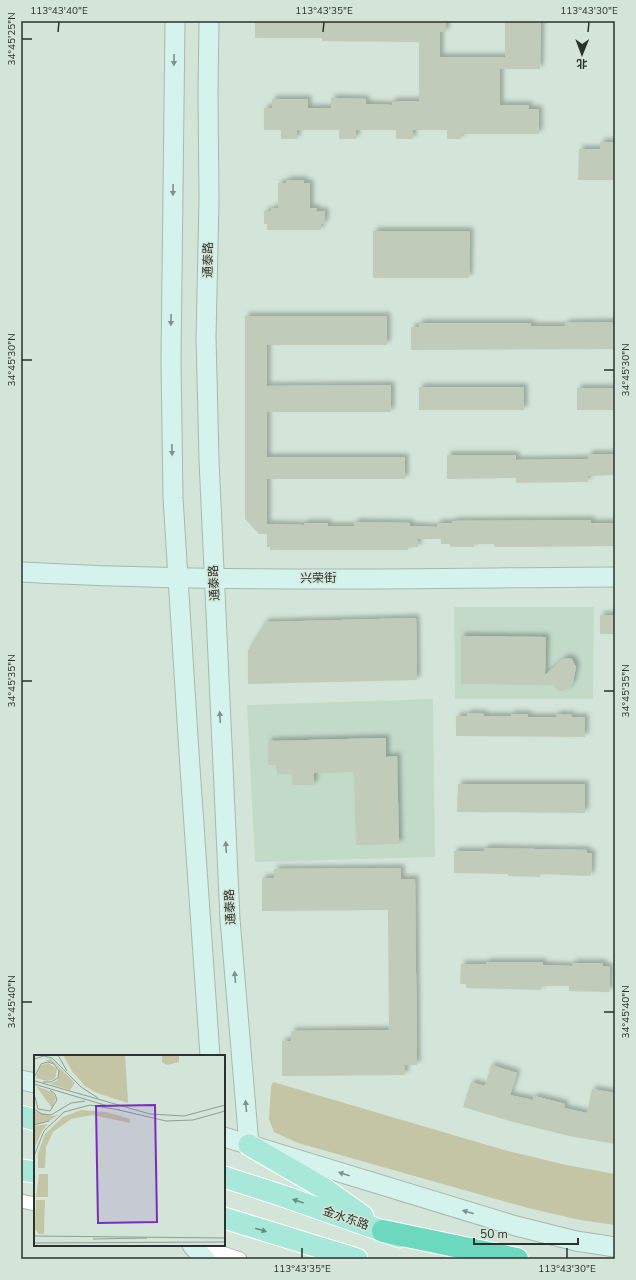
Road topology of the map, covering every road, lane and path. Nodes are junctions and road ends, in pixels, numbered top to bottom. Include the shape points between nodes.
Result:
1 (175, 21) edge
2 (209, 21) edge
3 (21, 572) edge
4 (178, 577) junction
5 (615, 577) edge
6 (214, 578) junction
7 (210, 1055) edge
8 (21, 1080) edge
9 (34, 1083) edge
10 (21, 1116) edge
11 (34, 1120) edge
12 (225, 1137) edge
13 (249, 1145) junction
14 (21, 1170) edge
15 (34, 1172) edge
16 (225, 1177) edge
17 (21, 1201) edge
18 (34, 1204) edge
19 (225, 1218) edge
20 (383, 1231) junction
21 (193, 1246) edge
22 (202, 1246) edge
23 (615, 1247) edge
24 (205, 1259) edge
25 (240, 1259) edge
26 (357, 1259) edge
27 (467, 1259) edge
28 (517, 1259) edge

1 -> 4 street via 171,361 173,498
2 - 6 street, 通泰路 via 206,337 208,460
3 - 4 street, 兴荣街
4 - 6 street, 兴荣街
4 - 7 street
5 - 6 street, 兴荣街
13 -> 6 street, 通泰路 via 230,919
8 - 9 street
10 - 11 main road
12 - 13 street
13 - 20 main road via 325,1189
23 -> 13 street via 576,1241 516,1226
14 - 15 main road
20 -> 16 main road, 金水东路
17 - 18 street
19 -> 26 main road
20 - 27 main road, 金水东路
20 - 28 highway
21 - 24 street
22 - 25 street

